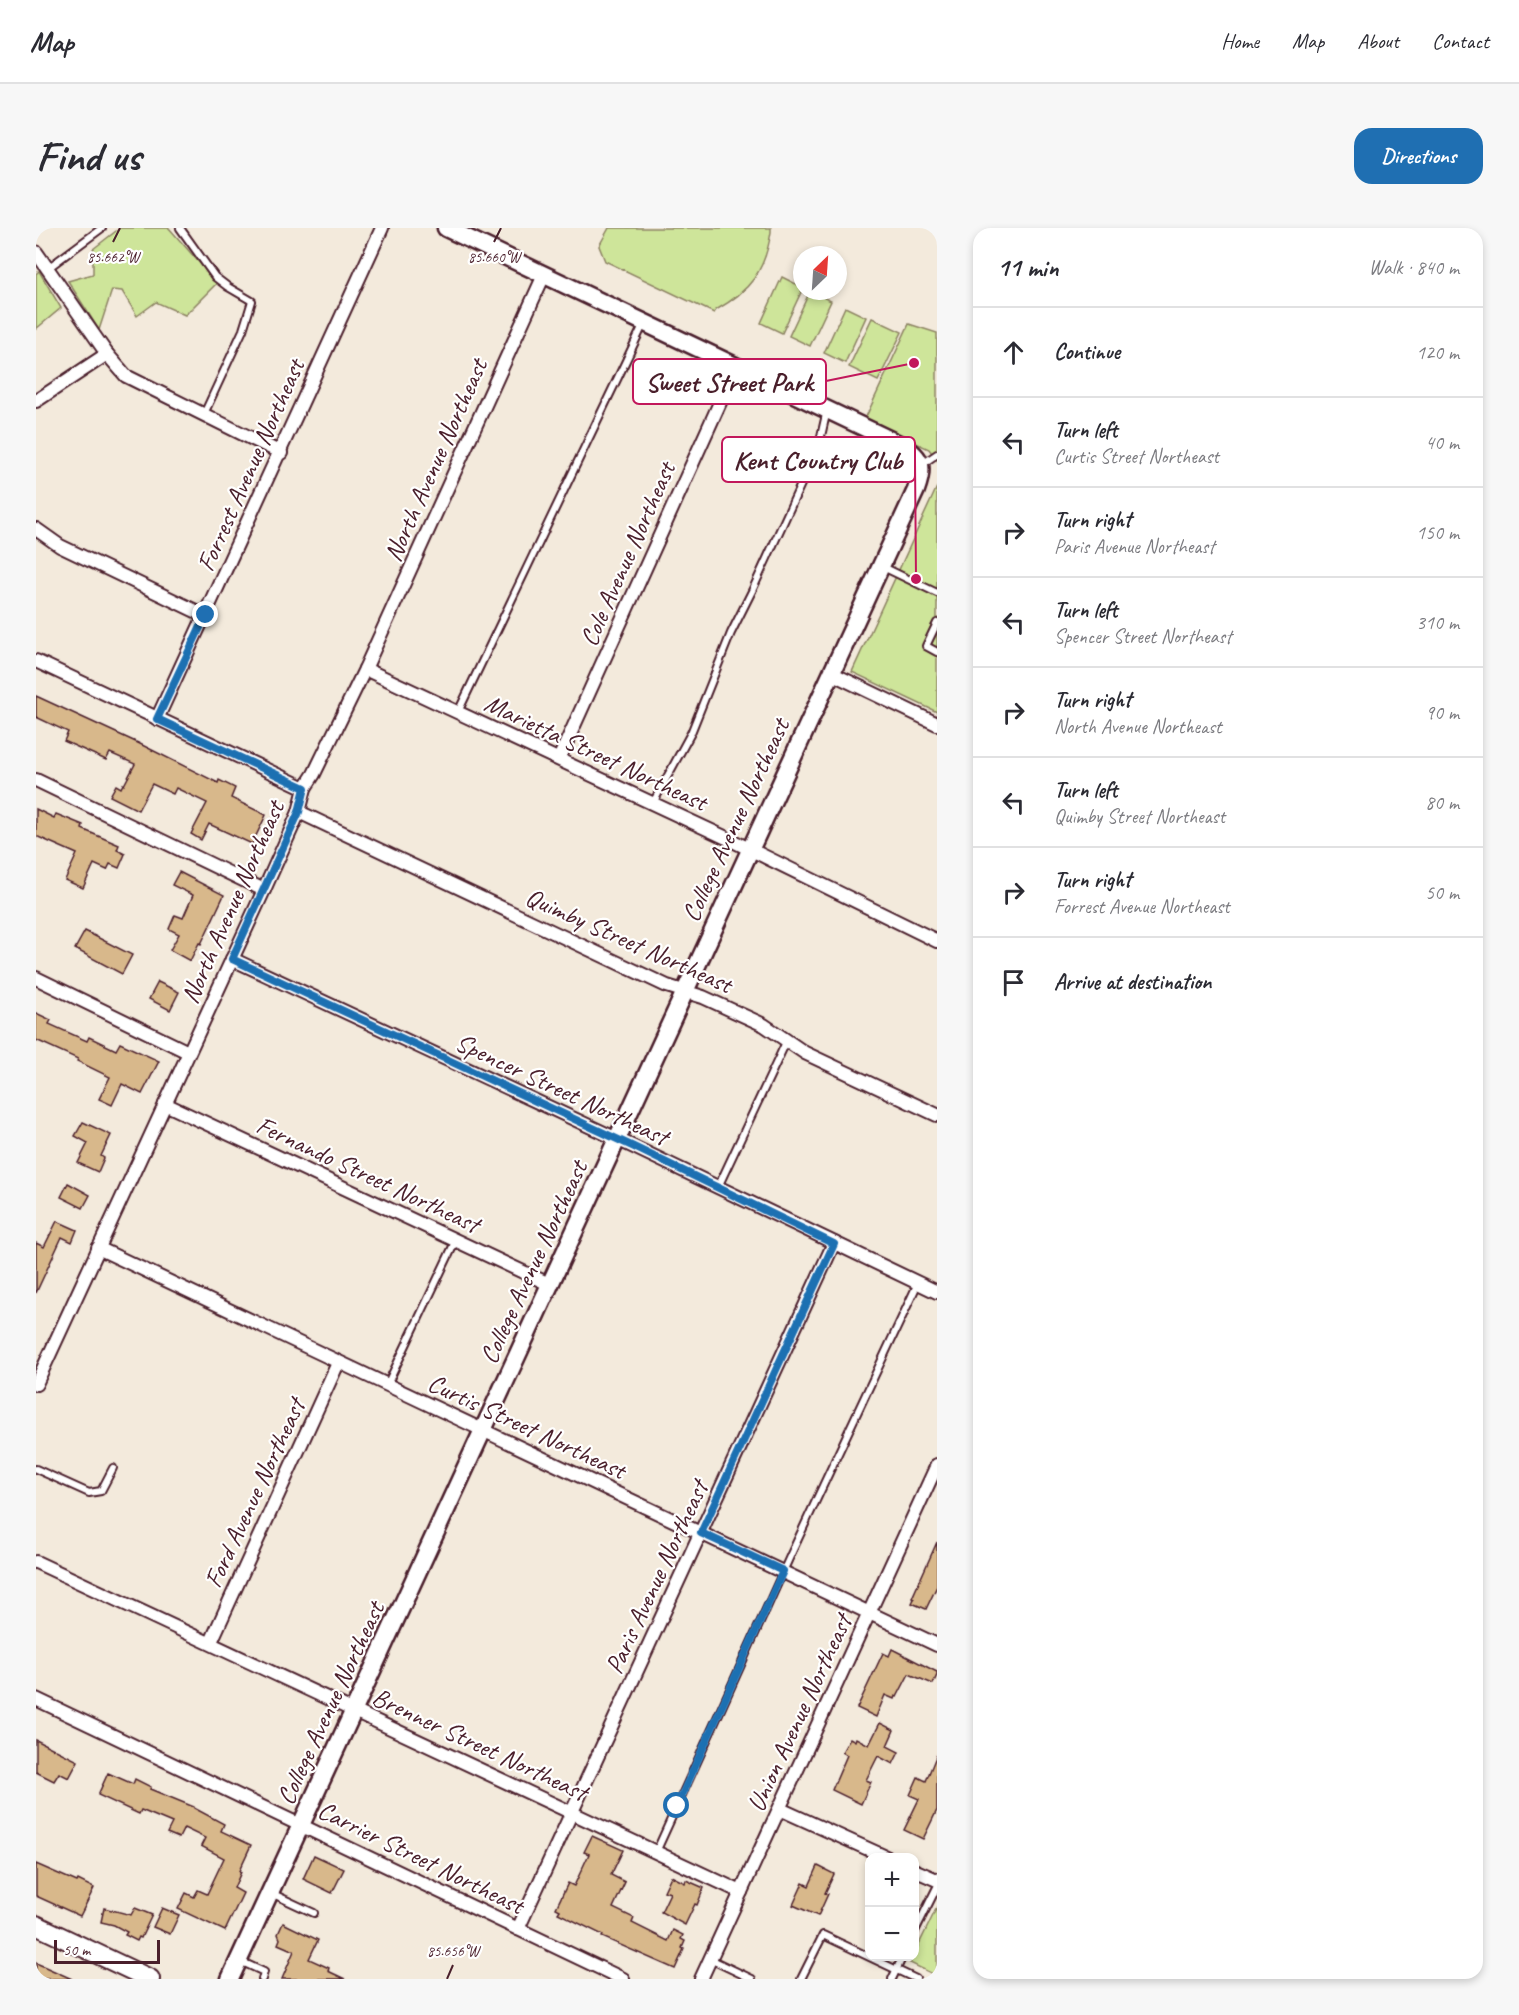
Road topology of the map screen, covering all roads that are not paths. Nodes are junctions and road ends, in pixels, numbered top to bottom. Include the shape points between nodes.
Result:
1 (102, 228) edge
2 (180, 228) edge
3 (382, 228) edge
4 (446, 228) edge
5 (36, 252) edge
6 (48, 268) junction
7 (544, 275) junction
8 (644, 322) junction
9 (107, 354) junction
10 (736, 367) junction
11 (36, 401) edge
12 (827, 410) junction
13 (204, 414) junction
14 (280, 453) junction
15 (937, 454) edge
16 (921, 466) junction
17 (36, 529) edge
18 (881, 566) junction
19 (937, 593) edge
20 (206, 615) junction
21 (937, 623) edge
22 (937, 652) edge
23 (36, 661) edge
24 (365, 669) junction
25 (831, 674) junction
26 (458, 712) junction
27 (157, 719) junction
28 (937, 724) edge
29 (559, 759) junction
30 (36, 780) edge
31 (305, 788) junction
32 (653, 803) junction
33 (299, 812) junction
34 (750, 849) junction
35 (264, 890) junction
36 (937, 941) edge
37 (232, 959) junction
38 (36, 978) edge
39 (684, 991) junction
40 (787, 1040) junction
41 (188, 1052) junction
42 (165, 1104) junction
43 (937, 1115) edge
44 (617, 1139) junction
45 (718, 1187) junction
46 (456, 1240) junction
47 (834, 1244) junction
48 (98, 1248) junction
49 (918, 1283) junction
50 (551, 1285) junction
51 (937, 1292) edge
52 (338, 1363) junction
53 (36, 1384) edge
54 (387, 1385) junction
55 (484, 1430) junction
56 (937, 1465) edge
57 (113, 1468) dead end
58 (36, 1469) edge
59 (701, 1533) junction
60 (36, 1562) edge
61 (783, 1571) junction
62 (870, 1613) junction
63 (211, 1642) junction
64 (937, 1645) edge
65 (36, 1700) edge
66 (355, 1710) junction
67 (780, 1809) junction
68 (573, 1813) junction
69 (302, 1825) junction
70 (656, 1852) junction
71 (879, 1853) edge
72 (919, 1872) edge
73 (937, 1880) edge
74 (741, 1892) junction
75 (271, 1893) junction
76 (314, 1913) dead end
77 (919, 1923) edge
78 (36, 1925) edge
79 (518, 1929) junction
80 (710, 1959) junction
81 (239, 1960) junction
82 (900, 1961) edge
83 (896, 1970) junction
84 (150, 1979) edge
85 (230, 1979) edge
86 (262, 1979) edge
87 (623, 1979) edge
88 (701, 1979) edge
89 (752, 1979) edge
90 (801, 1979) edge
91 (892, 1979) edge
92 (916, 1979) edge

1 - 6 lane
2 - 13 lane via 215,277 252,301 243,330
3 - 14 street, Forrest Avenue Northeast
4 - 7 street
5 - 6 street
6 - 9 street
7 - 8 street
7 - 24 street, North Avenue Northeast
8 - 10 street
8 - 26 lane
9 - 11 street
9 - 13 street via 126,376
10 - 12 street
10 - 29 street, Cole Avenue Northeast
12 - 16 street via 910,450
12 - 32 lane via 815,455 731,633 691,733
13 - 14 street
14 - 20 street, Forrest Avenue Northeast
15 - 16 lane
16 - 18 street, College Avenue Northeast via 916,490
17 - 20 street via 60,546
18 - 19 lane
18 - 25 street, College Avenue Northeast
20 - 27 street, Forrest Avenue Northeast
21 - 22 lane via 926,646
23 - 27 street
24 - 26 street, Marietta Street Northeast
24 - 31 street, North Avenue Northeast
25 - 28 street
25 - 34 street, College Avenue Northeast
26 - 29 street, Marietta Street Northeast
27 - 31 street
29 - 32 street, Marietta Street Northeast
30 - 35 street
31 - 33 street, North Avenue Northeast
32 - 34 street, Marietta Street Northeast
33 - 35 street, North Avenue Northeast
33 - 39 street, Quimby Street Northeast
34 - 36 street, Marietta Street Northeast
34 - 39 street, College Avenue Northeast
35 - 37 street, North Avenue Northeast
37 - 41 street, North Avenue Northeast
37 - 44 street, Spencer Street Northeast
38 - 41 street
39 - 40 street, Quimby Street Northeast via 764,1025
39 - 44 street, College Avenue Northeast
40 - 43 street, Quimby Street Northeast via 805,1053
40 - 45 lane
41 - 42 street, North Avenue Northeast
42 - 46 street, Fernando Street Northeast
42 - 48 street, North Avenue Northeast
44 - 45 street, Spencer Street Northeast
44 - 50 street, College Avenue Northeast
45 - 47 street, Spencer Street Northeast
46 - 50 street, Fernando Street Northeast
46 - 54 lane
47 - 49 street, Spencer Street Northeast
47 - 59 street, Paris Avenue Northeast
48 - 52 street, Curtis Street Northeast
48 - 53 street, North Avenue Northeast
49 - 51 street, Spencer Street Northeast
49 - 61 lane
50 - 55 street, College Avenue Northeast
52 - 54 street, Curtis Street Northeast
52 - 63 street, Ford Avenue Northeast
54 - 55 street, Curtis Street Northeast
55 - 59 street, Curtis Street Northeast
55 - 66 street, College Avenue Northeast
56 - 62 street, Union Avenue Northeast
57 - 58 lane via 101,1491 89,1493
59 - 61 street, Curtis Street Northeast
59 - 68 street, Paris Avenue Northeast
60 - 63 street, Brenner Street Northeast
61 - 62 street, Curtis Street Northeast
61 - 70 lane
62 - 64 street, Curtis Street Northeast
62 - 67 street, Union Avenue Northeast
63 - 66 street, Brenner Street Northeast
65 - 69 street, Carrier Street Northeast
66 - 68 street, Brenner Street Northeast
66 - 69 street, College Avenue Northeast
67 - 71 street
67 - 74 street, Union Avenue Northeast
68 - 70 street, Brenner Street Northeast
68 - 79 street, Paris Avenue Northeast
69 - 75 street, College Avenue Northeast
69 - 79 street, Carrier Street Northeast
70 - 74 street, Brenner Street Northeast
72 - 73 street
73 - 77 lane
74 - 80 street, Union Avenue Northeast
75 - 76 lane
75 - 81 street, College Avenue Northeast
78 - 84 main road
79 - 87 street, Carrier Street Northeast
80 - 88 street, Union Avenue Northeast
80 - 89 lane
81 - 85 street, College Avenue Northeast
81 - 86 lane via 264,1972
82 - 83 lane
83 - 90 lane via 823,1935
83 - 91 lane
83 - 92 lane

